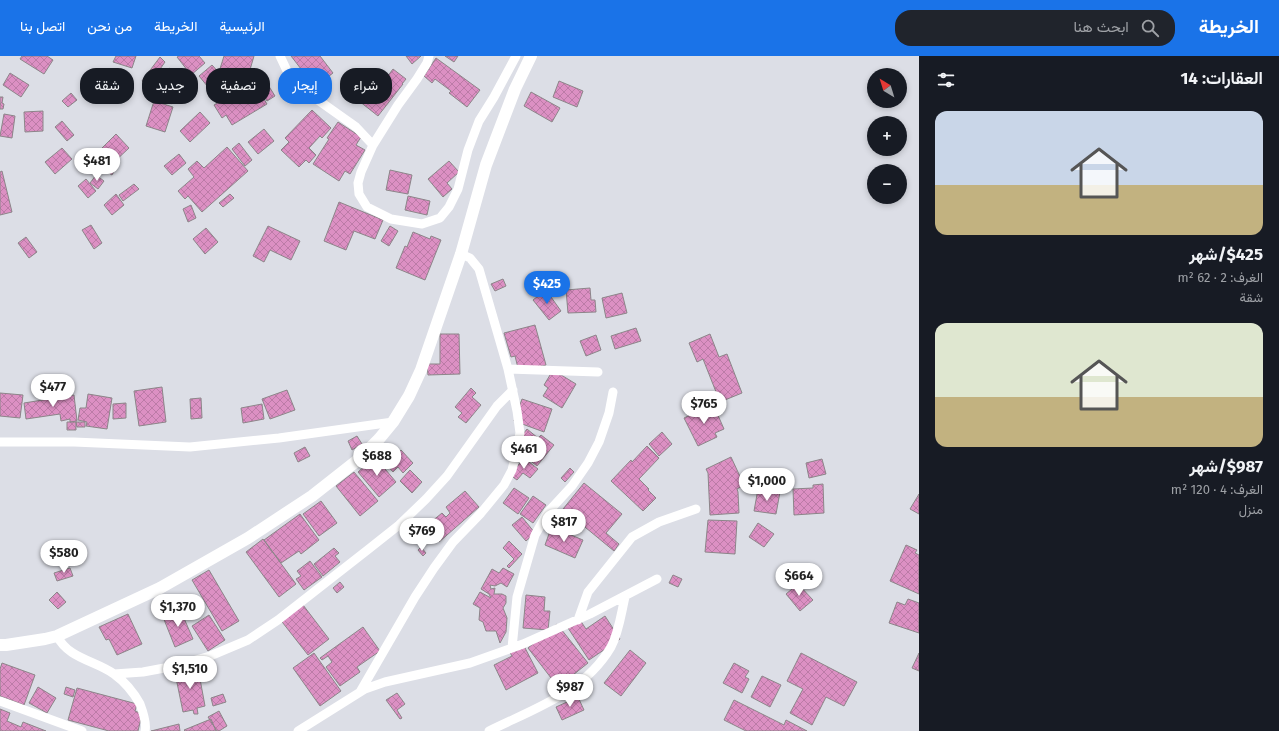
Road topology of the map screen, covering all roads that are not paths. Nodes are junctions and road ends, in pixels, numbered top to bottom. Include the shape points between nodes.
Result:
1 (280, 56) edge
2 (429, 56) edge
3 (516, 56) edge
4 (531, 56) edge
5 (374, 145) junction
6 (461, 254) junction
7 (508, 369) junction
8 (598, 372) dead end
9 (513, 390) junction
10 (613, 392) dead end
11 (393, 422) junction
12 (0, 442) edge
13 (696, 509) dead end
14 (657, 579) dead end
15 (625, 597) junction
16 (578, 620) junction
17 (56, 636) junction
18 (0, 645) edge
19 (512, 648) junction
20 (114, 674) junction
21 (360, 692) junction
22 (0, 701) edge
23 (82, 731) edge
24 (145, 731) edge
25 (298, 731) edge
26 (489, 731) edge

1 - 5 street via 289,74 301,88 356,127
2 - 5 street
3 - 5 street via 479,121 458,189 440,218 422,224 391,219 367,207 359,194 358,183
4 - 6 street via 515,89 486,165
6 - 7 street via 470,258 479,269
6 - 11 street via 421,370
7 - 8 street
7 - 9 street
9 - 20 street via 497,406 447,476 399,525 278,620 248,640 210,656 143,672
9 - 21 street via 520,433 512,470 504,485 453,542 434,568
10 - 19 street via 609,414 588,463 572,486 548,512 535,535 518,597
11 - 12 street via 190,447
11 - 17 street via 359,459 312,496 248,538 160,588
13 - 16 street via 659,522 632,537 588,592
14 - 15 street
15 - 16 street
15 - 26 street via 611,647 595,669 562,695
16 - 19 street
17 - 18 street
17 - 20 street via 68,650
19 - 21 street via 470,663 385,682
20 - 24 street via 128,686 136,698 143,711
21 - 25 street
22 - 23 street

